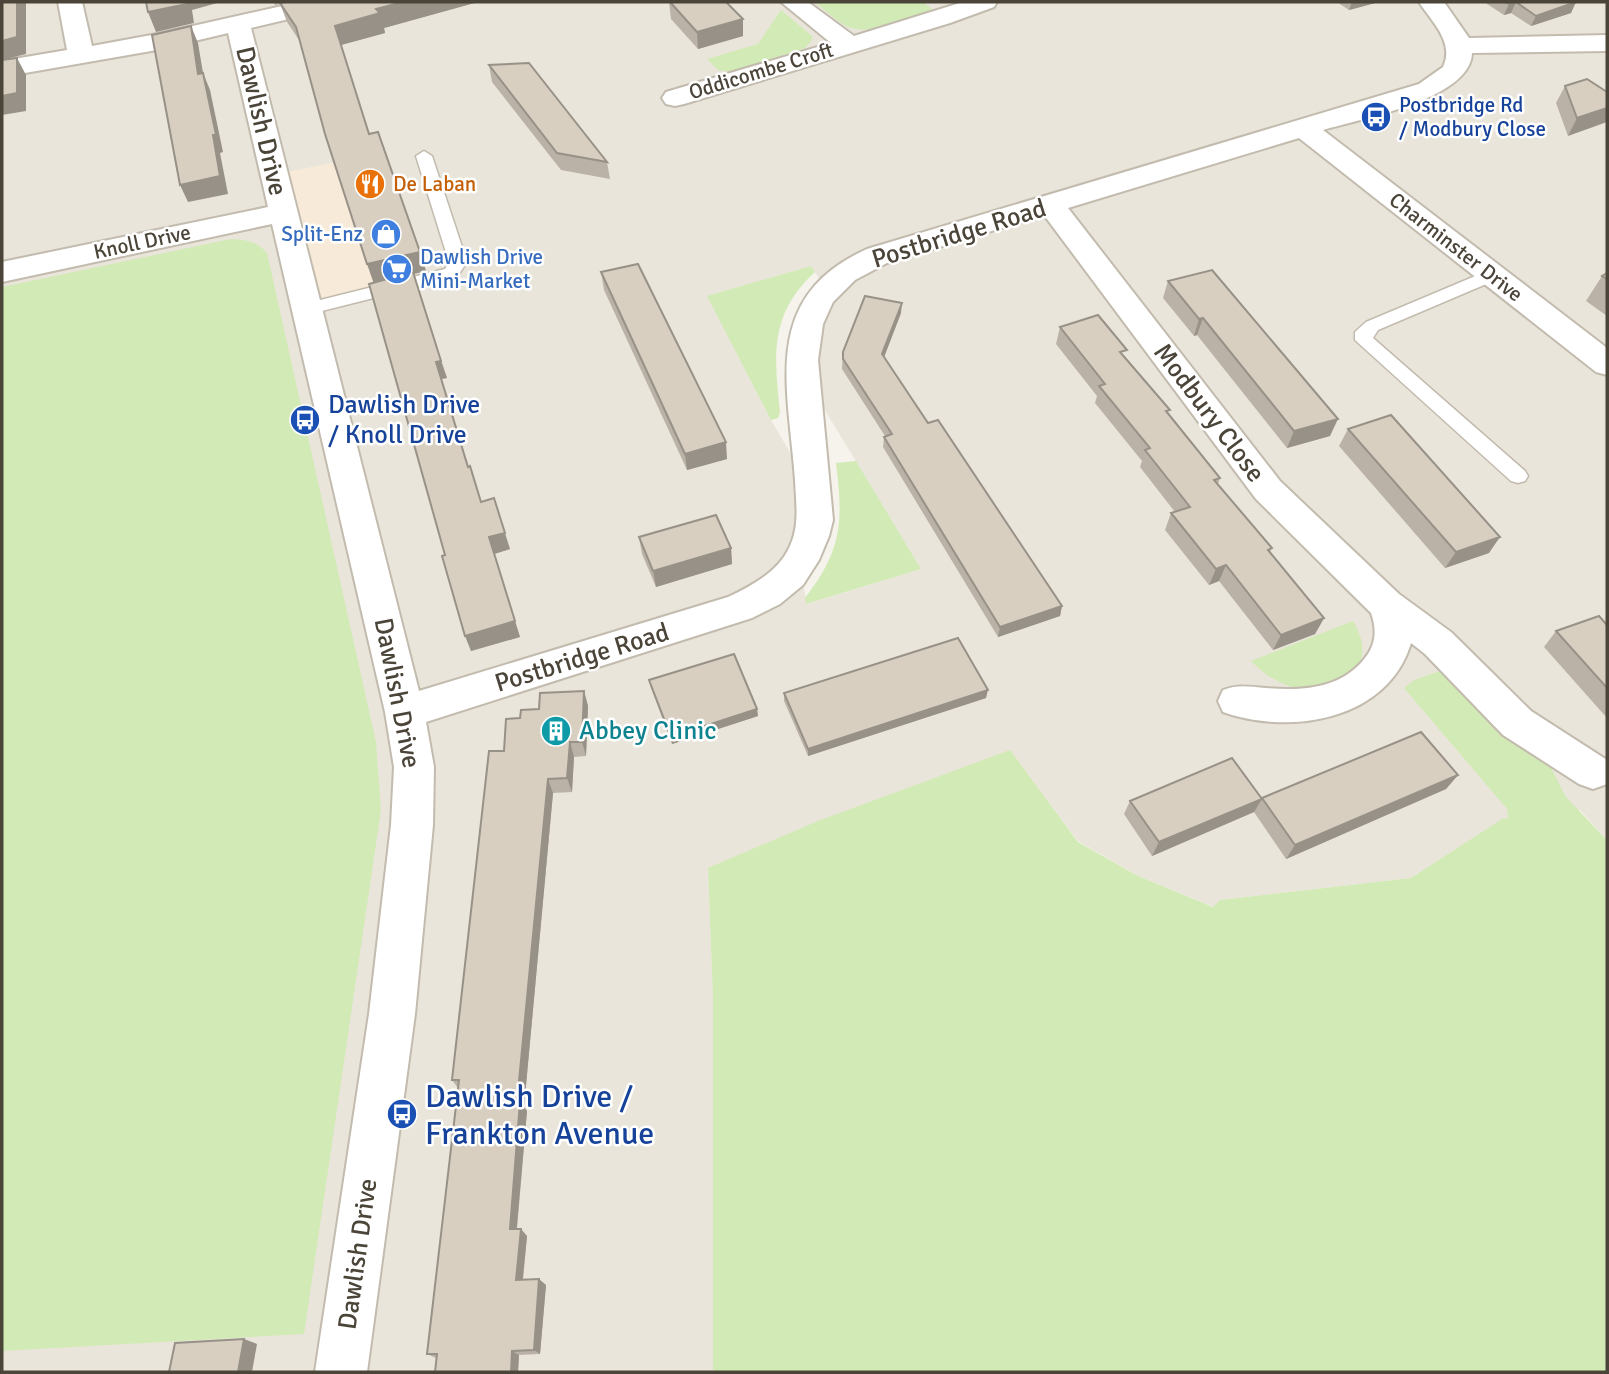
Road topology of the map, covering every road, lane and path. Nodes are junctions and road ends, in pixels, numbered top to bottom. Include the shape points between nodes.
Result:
1 (71, 2) edge
2 (331, 2) edge
3 (793, 2) edge
4 (985, 2) edge
5 (1431, 2) edge
6 (238, 25) junction
7 (1607, 43) edge
8 (848, 44) junction
9 (1460, 46) junction
10 (81, 55) junction
11 (2, 69) edge
12 (675, 98) dead end
13 (1306, 129) junction
14 (424, 156) dead end
15 (1051, 205) junction
16 (283, 213) junction
17 (2, 272) edge
18 (1492, 275) junction
19 (306, 309) junction
20 (1607, 364) edge
21 (1518, 476) dead end
22 (1386, 604) junction
23 (1237, 701) dead end
24 (405, 712) junction
25 (1592, 772) dead end
26 (341, 1372) edge

1 - 10 street
2 - 6 street
3 - 8 street, Oddicombe Croft
4 - 8 street, Oddicombe Croft
5 - 9 street
6 - 10 street
6 - 16 street, Dawlish Drive
7 - 9 street
8 - 12 street, Oddicombe Croft
9 - 13 street, Postbridge Road via 1458,66 1436,86
10 - 11 street
13 - 15 street, Postbridge Road
13 - 18 street, Charminster Drive
14 - 19 lane via 458,262 456,268 441,277
15 - 22 street, Modbury Close via 1268,490
15 - 24 street, Postbridge Road via 866,260 834,281 819,298 805,327 802,360 814,531 799,565 775,589 754,602 693,623
16 - 17 street, Knoll Drive
16 - 19 street, Dawlish Drive
18 - 20 street, Charminster Drive
18 - 21 lane via 1371,326 1364,332 1364,340
19 - 24 street, Dawlish Drive
22 - 23 street via 1395,625 1394,639 1380,669 1363,685 1313,704 1276,707
22 - 25 street, Modbury Close via 1438,643 1517,723
24 - 26 street, Dawlish Drive via 414,767 412,825 392,1014

